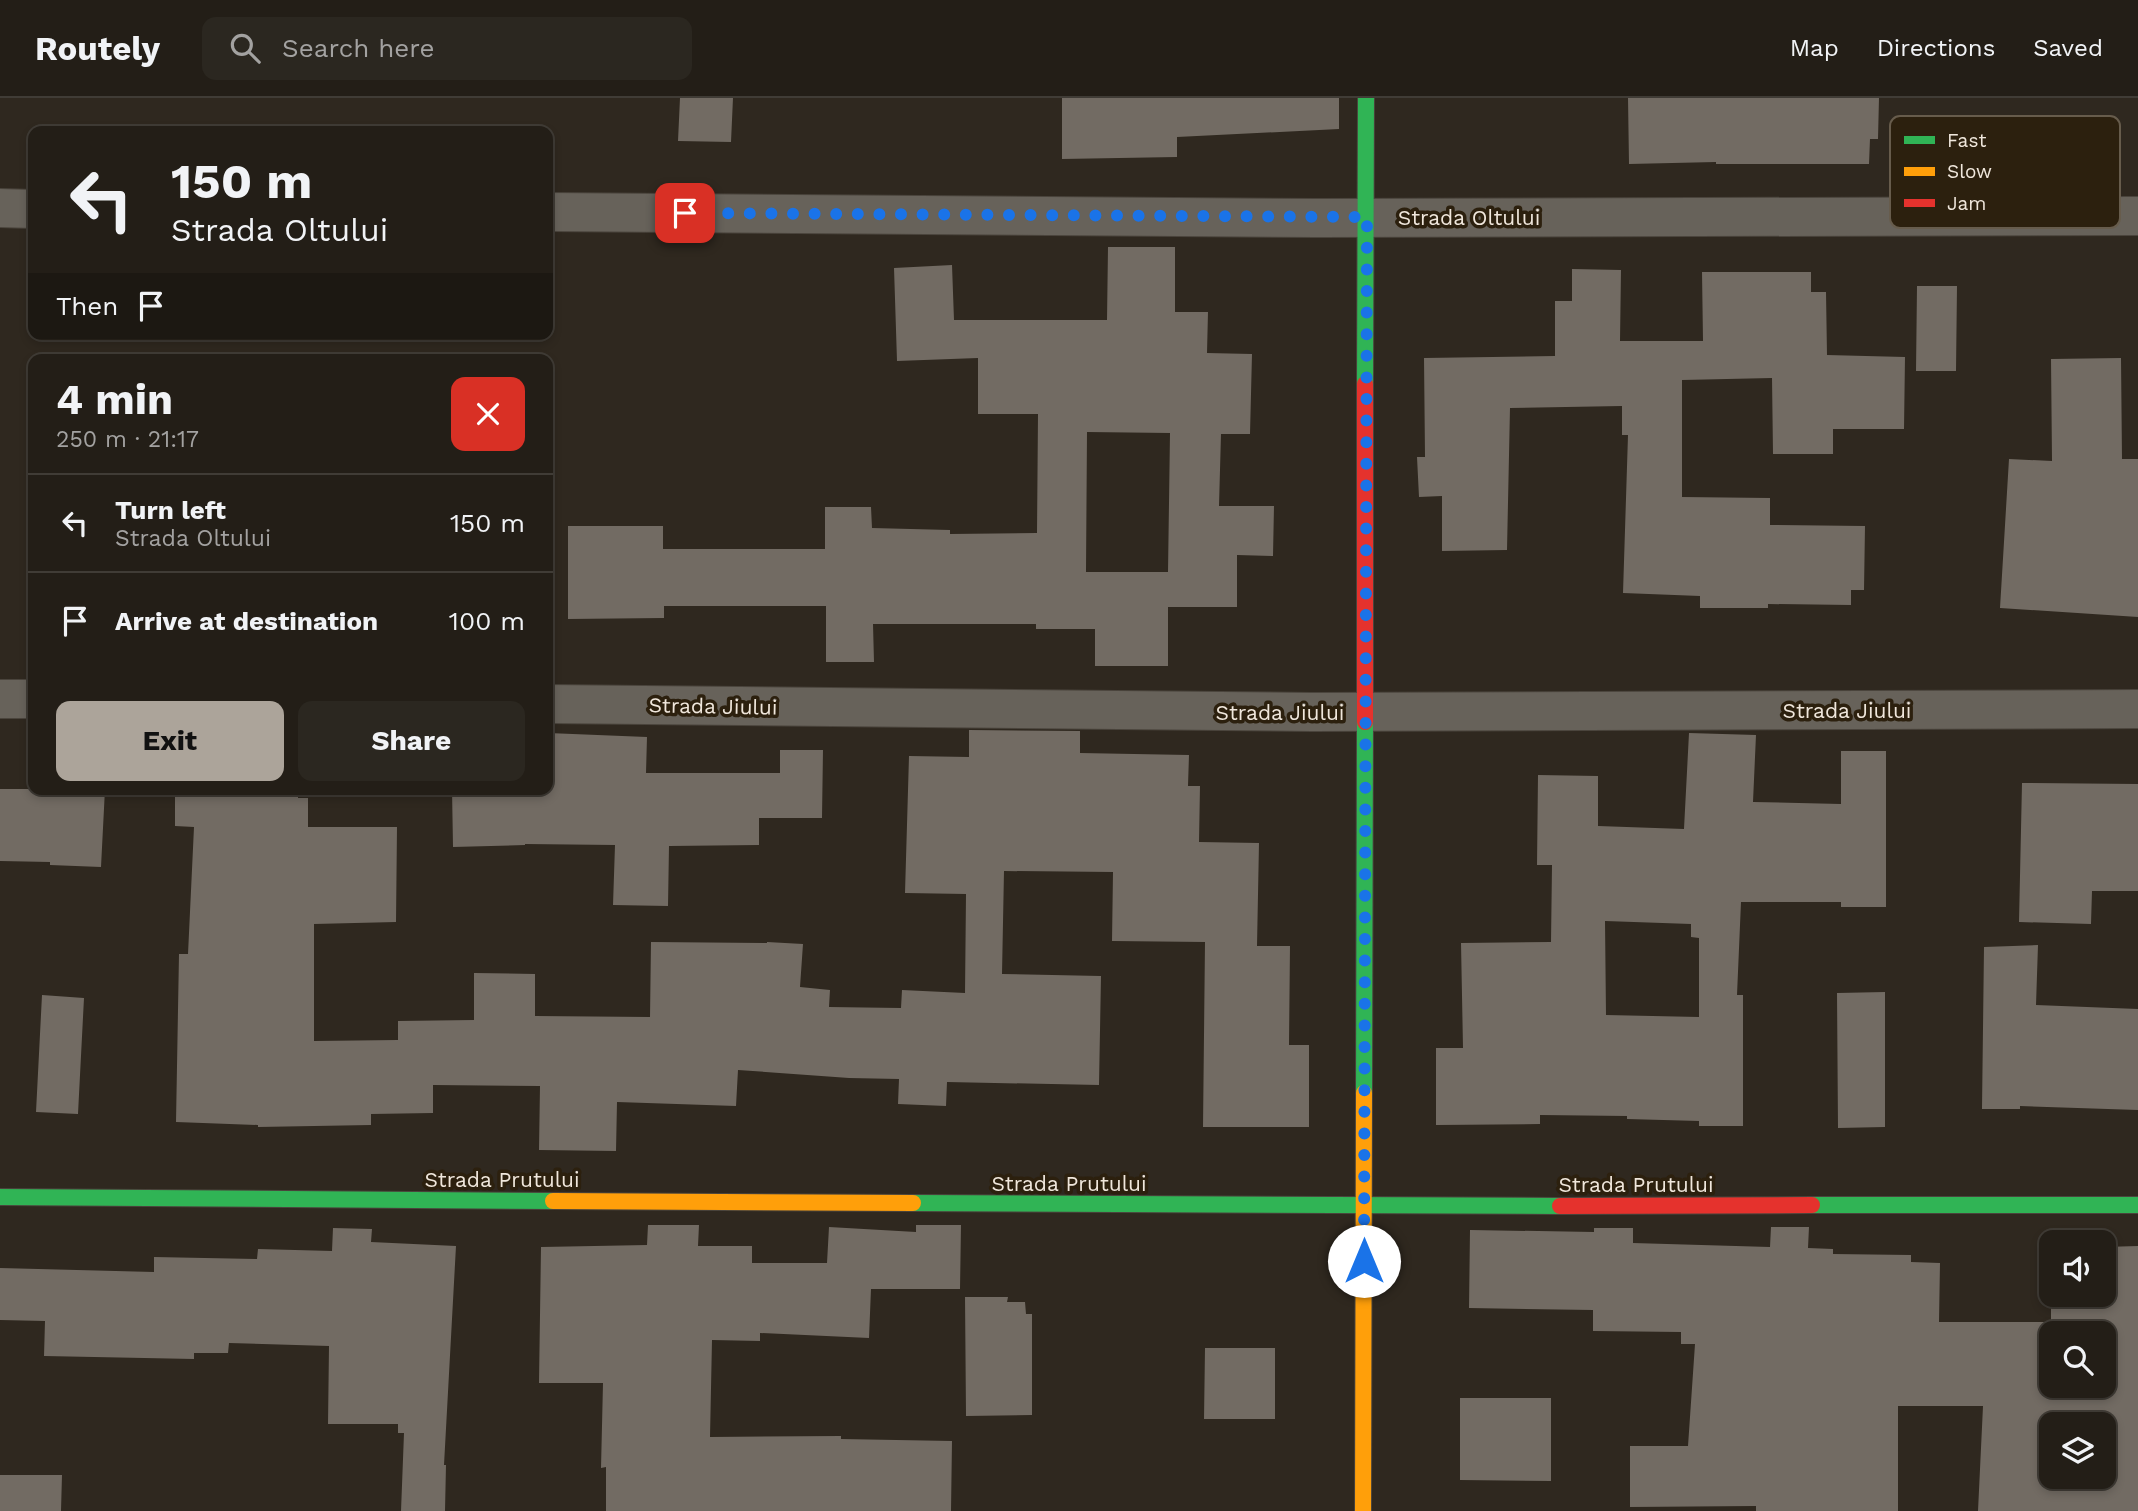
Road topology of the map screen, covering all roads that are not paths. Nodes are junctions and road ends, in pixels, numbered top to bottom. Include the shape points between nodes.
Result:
1 (1366, 98) edge
2 (0, 208) edge
3 (28, 209) edge
4 (553, 212) edge
5 (1890, 216) edge
6 (2120, 216) edge
7 (2138, 216) edge
8 (1367, 217) junction
9 (0, 699) edge
10 (28, 699) edge
11 (553, 704) edge
12 (2138, 709) edge
13 (1366, 712) junction
14 (0, 1196) edge
15 (2138, 1205) edge
16 (1364, 1206) junction
17 (1363, 1511) edge

1 - 8 street
2 - 3 street
4 - 8 street, Strada Oltului
5 - 8 street, Strada Oltului
6 - 7 street, Strada Oltului
8 - 13 street
9 - 10 street
11 - 13 street, Strada Jiului
12 - 13 street, Strada Jiului
13 - 16 street
14 - 16 street, Strada Prutului
15 - 16 street, Strada Prutului
16 - 17 street

